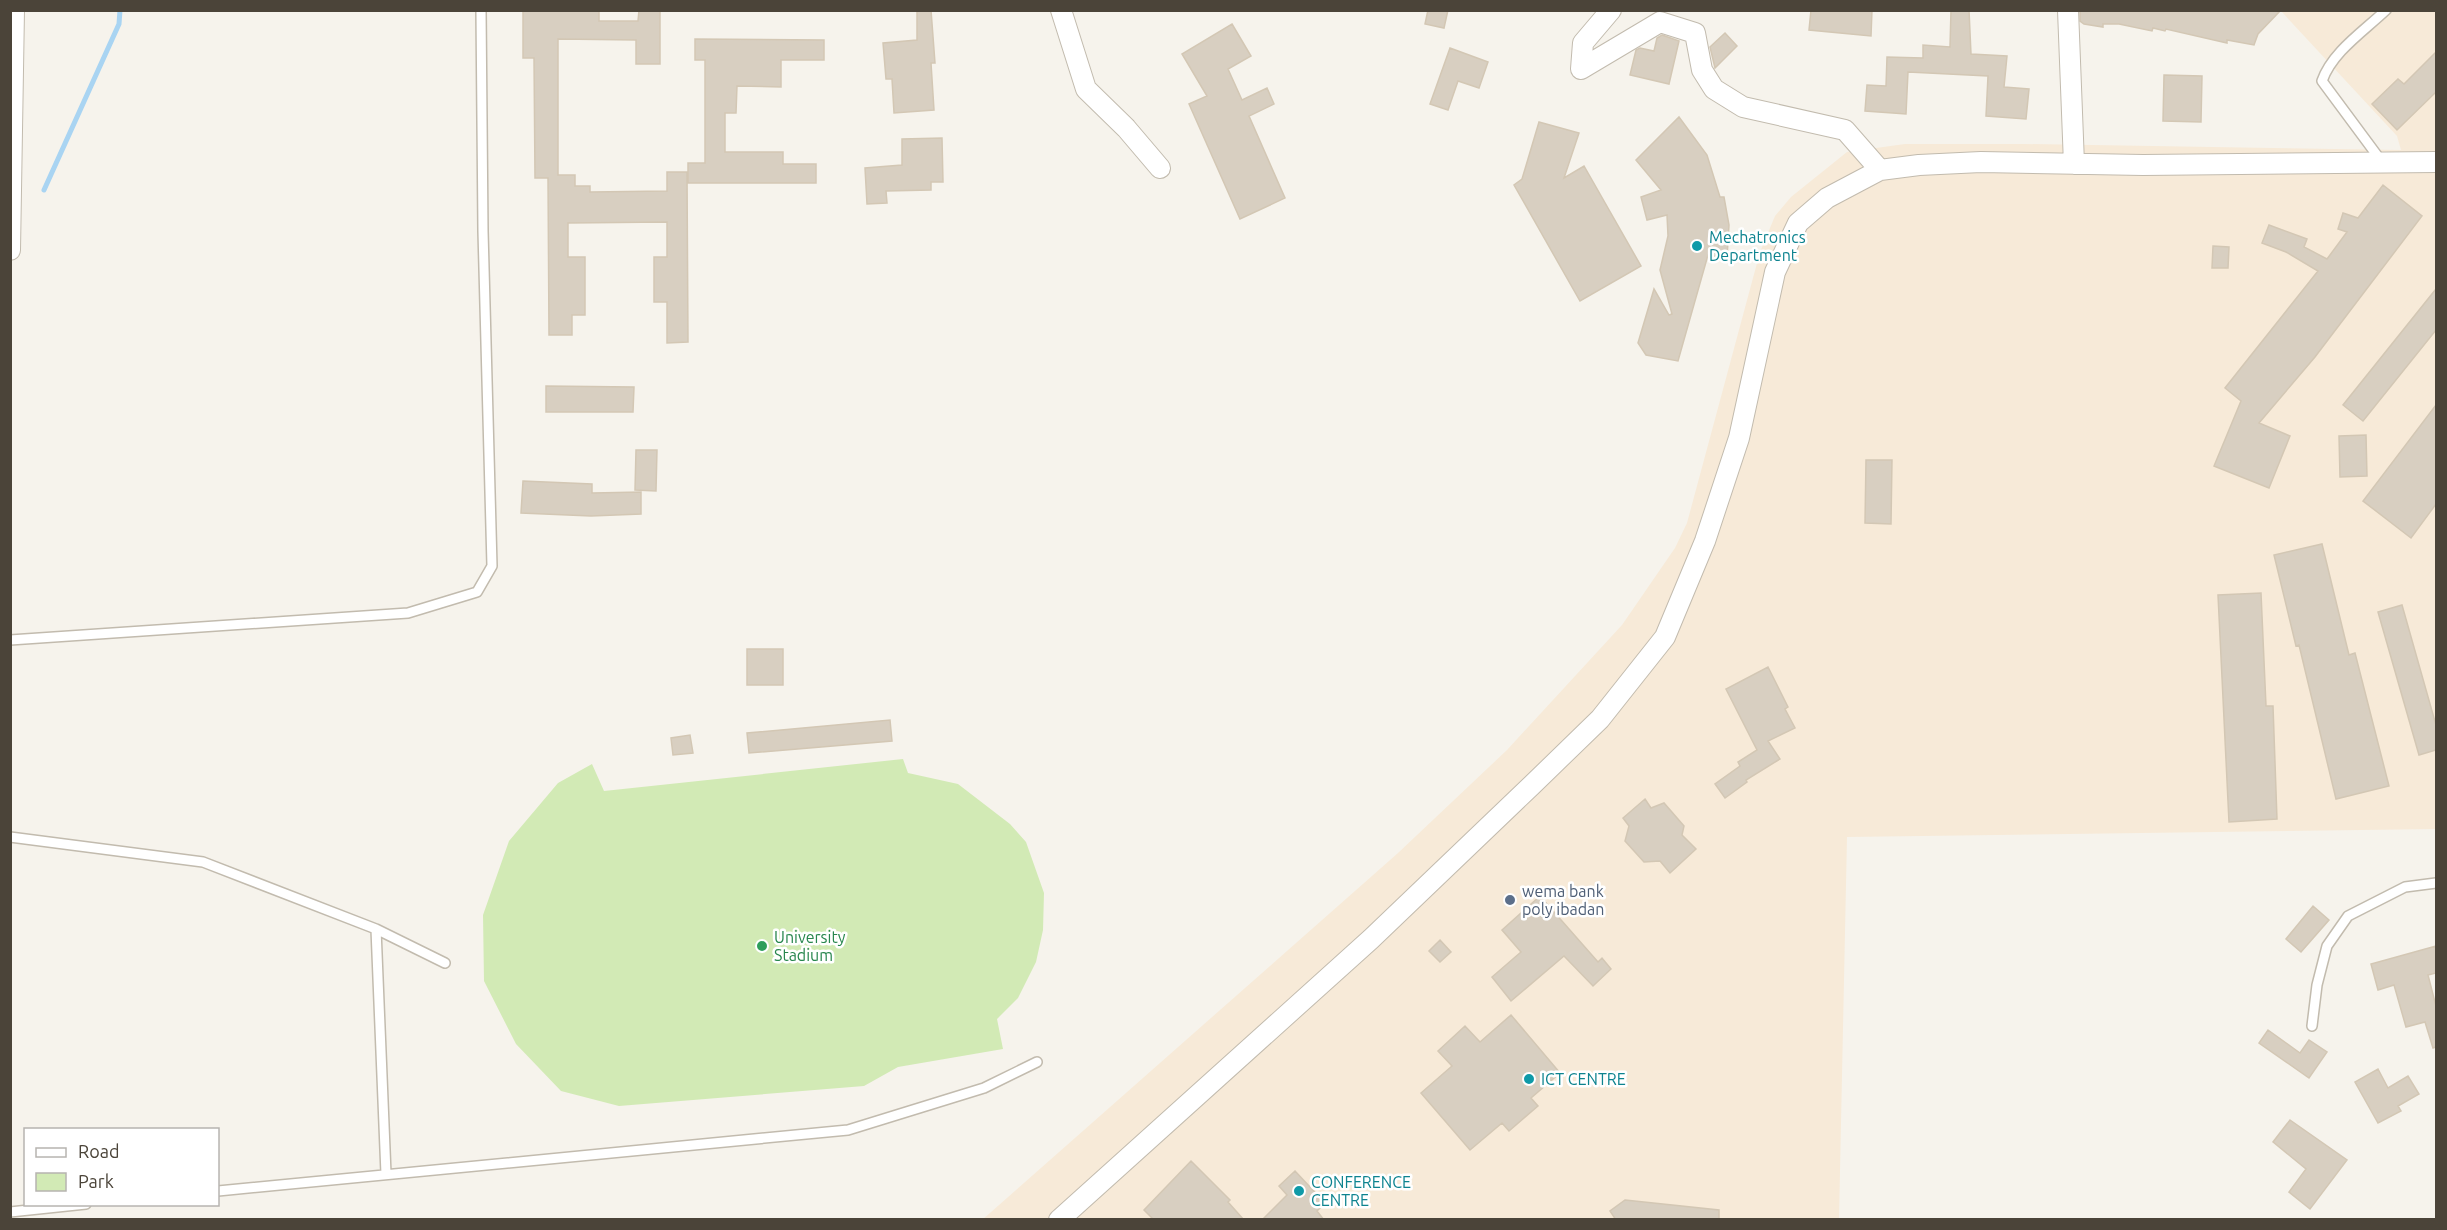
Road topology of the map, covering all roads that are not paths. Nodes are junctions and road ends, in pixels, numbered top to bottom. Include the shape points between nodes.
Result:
1 (14, 10) edge
2 (481, 10) edge
3 (1061, 10) edge
4 (1611, 10) edge
5 (2068, 10) edge
6 (2386, 10) edge
7 (2382, 162) junction
8 (2436, 162) edge
9 (2074, 164) junction
10 (1160, 168) dead end
11 (1880, 170) junction
12 (10, 250) edge
13 (10, 640) edge
14 (10, 837) edge
15 (2436, 883) edge
16 (376, 929) junction
17 (445, 963) dead end
18 (2312, 1026) dead end
19 (1037, 1062) dead end
20 (386, 1174) junction
21 (219, 1191) edge
22 (67, 1206) edge
23 (10, 1212) edge
24 (1059, 1220) edge

1 - 12 street
2 - 13 lane via 492,566 477,591 408,613
3 - 10 street via 1086,89
4 - 11 street via 1583,43 1581,69 1660,22 1695,33 1702,70 1714,89 1743,107 1845,130
5 - 9 street
6 - 7 lane via 2336,56 2322,81
7 - 8 street
7 - 9 street
9 - 11 street via 1981,162
11 - 24 street via 1827,198 1798,223 1775,272 1739,438 1705,542 1665,637 1600,719 1371,939
14 - 16 lane via 203,862
15 - 18 lane via 2404,887 2348,916 2327,946
16 - 17 lane
16 - 20 lane
19 - 20 lane via 984,1088 848,1130
20 - 21 lane
22 - 23 lane

